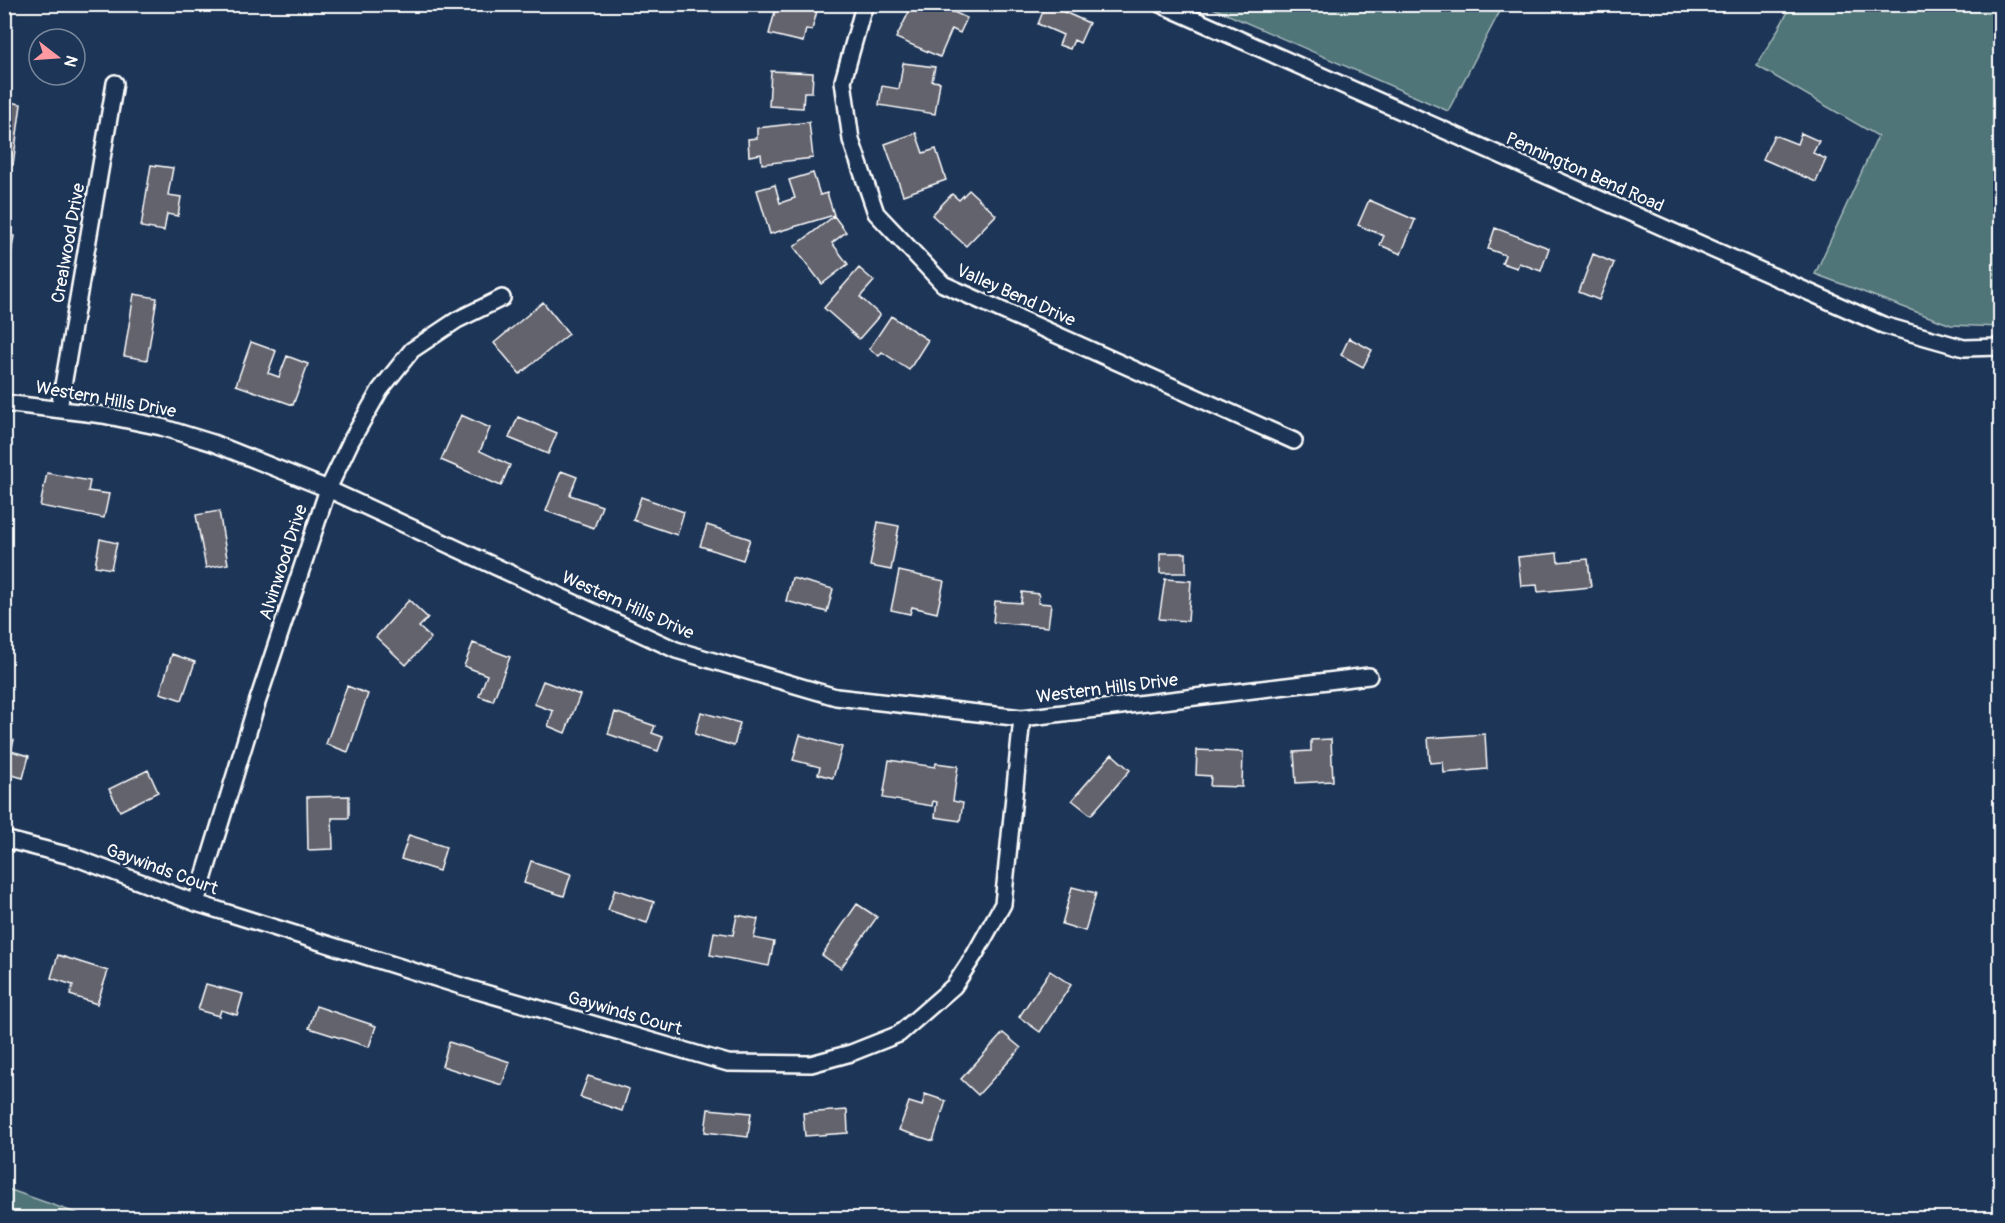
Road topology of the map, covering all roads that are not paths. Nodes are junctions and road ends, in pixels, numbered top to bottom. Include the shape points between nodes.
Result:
1 (866, 4) edge
2 (1160, 4) edge
3 (115, 83) dead end
4 (502, 298) dead end
5 (2001, 347) edge
6 (4, 403) edge
7 (59, 409) junction
8 (1294, 441) dead end
9 (328, 489) junction
10 (1369, 676) dead end
11 (1022, 718) junction
12 (4, 839) edge
13 (196, 903) junction

1 - 8 street, Valley Bend Drive via 843,81 851,140 876,213 943,284
2 - 5 street, Pennington Bend Road via 1883,326 1964,348
3 - 7 street, Crealwood Drive
4 - 9 street, Alvinwood Drive via 457,320 412,350 380,390
6 - 7 street, Western Hills Drive
7 - 9 street, Western Hills Drive via 131,420 189,435
9 - 11 street, Western Hills Drive via 676,650 836,698
9 - 13 street, Alvinwood Drive
10 - 11 street, Western Hills Drive
11 - 13 street, Gaywinds Court via 1003,904 975,954 954,986 899,1034 812,1064 728,1063 464,987
12 - 13 street, Gaywinds Court via 74,857

